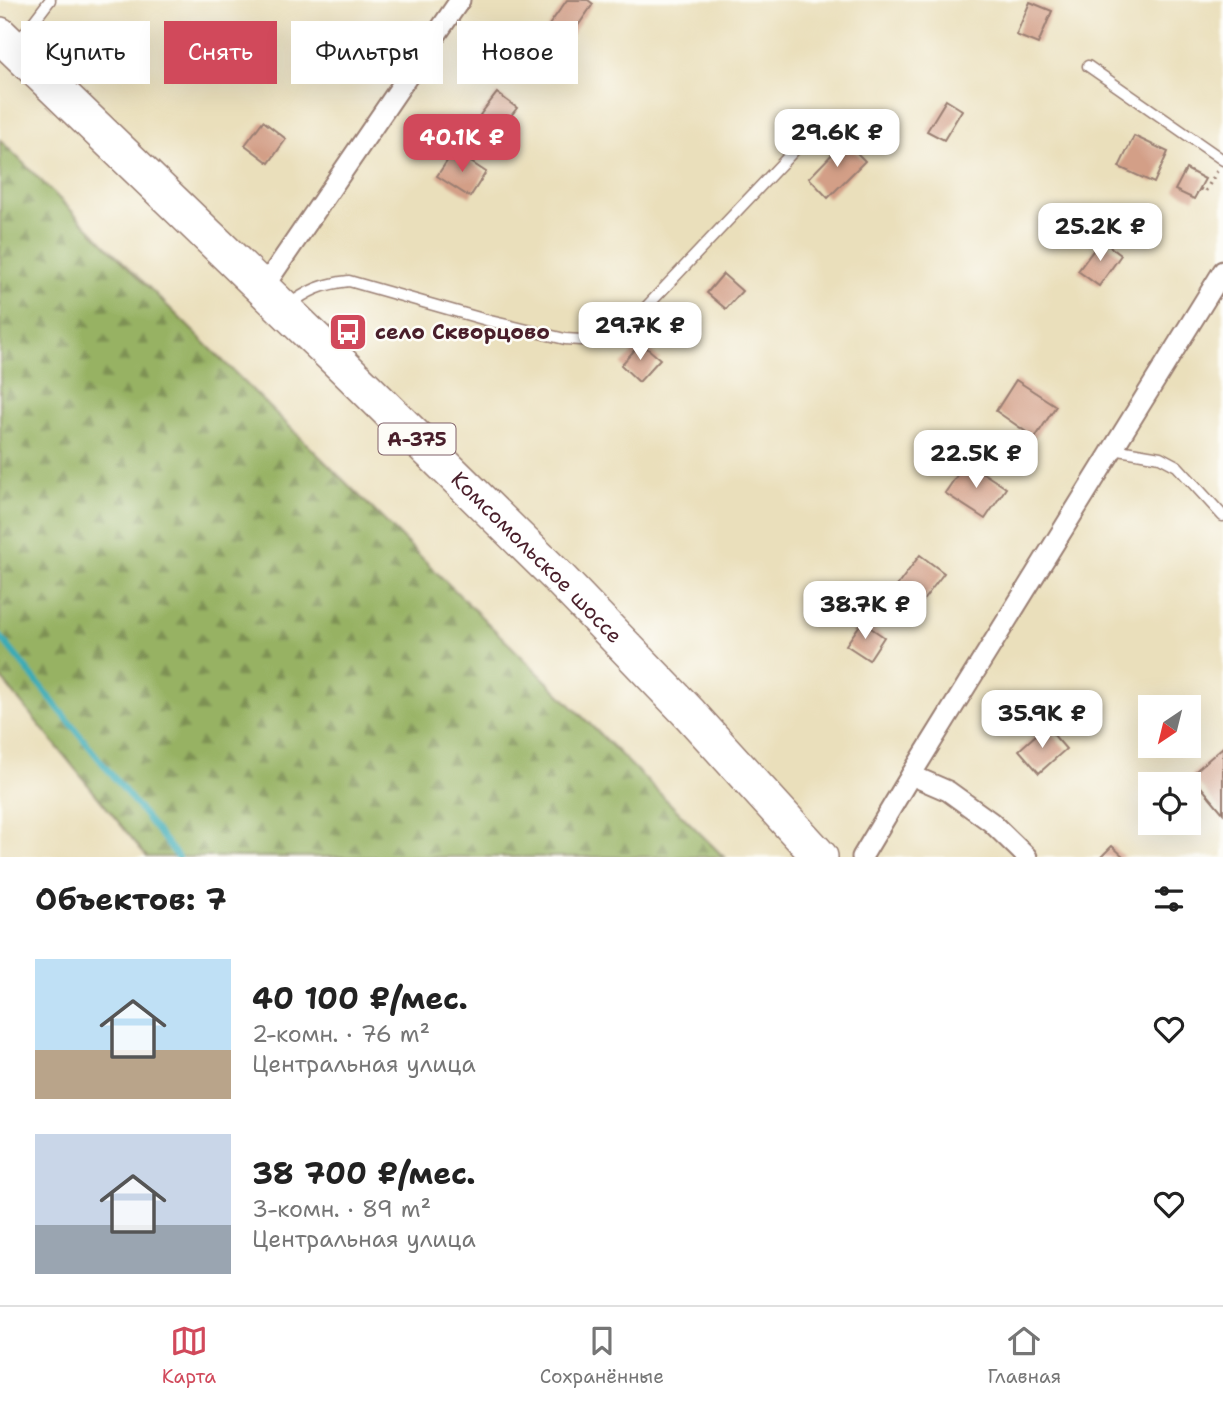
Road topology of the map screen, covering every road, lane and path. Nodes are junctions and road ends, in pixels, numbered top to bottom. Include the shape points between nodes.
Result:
1 (50, 0) edge
2 (460, 0) edge
3 (7, 42) edge
4 (1088, 66) dead end
5 (805, 139) dead end
6 (1223, 160) edge
7 (1200, 188) dead end
8 (1223, 271) edge
9 (273, 298) junction
10 (1113, 449) junction
11 (1223, 516) edge
12 (911, 775) junction
13 (820, 857) edge
14 (862, 857) edge
15 (1027, 857) edge

1 - 3 lane
2 - 9 street
3 - 9 highway, Комсомольское шоссе / А-375
4 - 6 lane
5 - 9 lane via 634,320 597,341 552,336 349,281
6 - 7 path via 1205,191
8 - 10 street
9 - 13 highway, Комсомольское шоссе / А-375 via 567,587 691,714
10 - 11 lane via 1160,457 1177,466
10 - 12 street
12 - 14 street
12 - 15 street via 948,791 991,822

